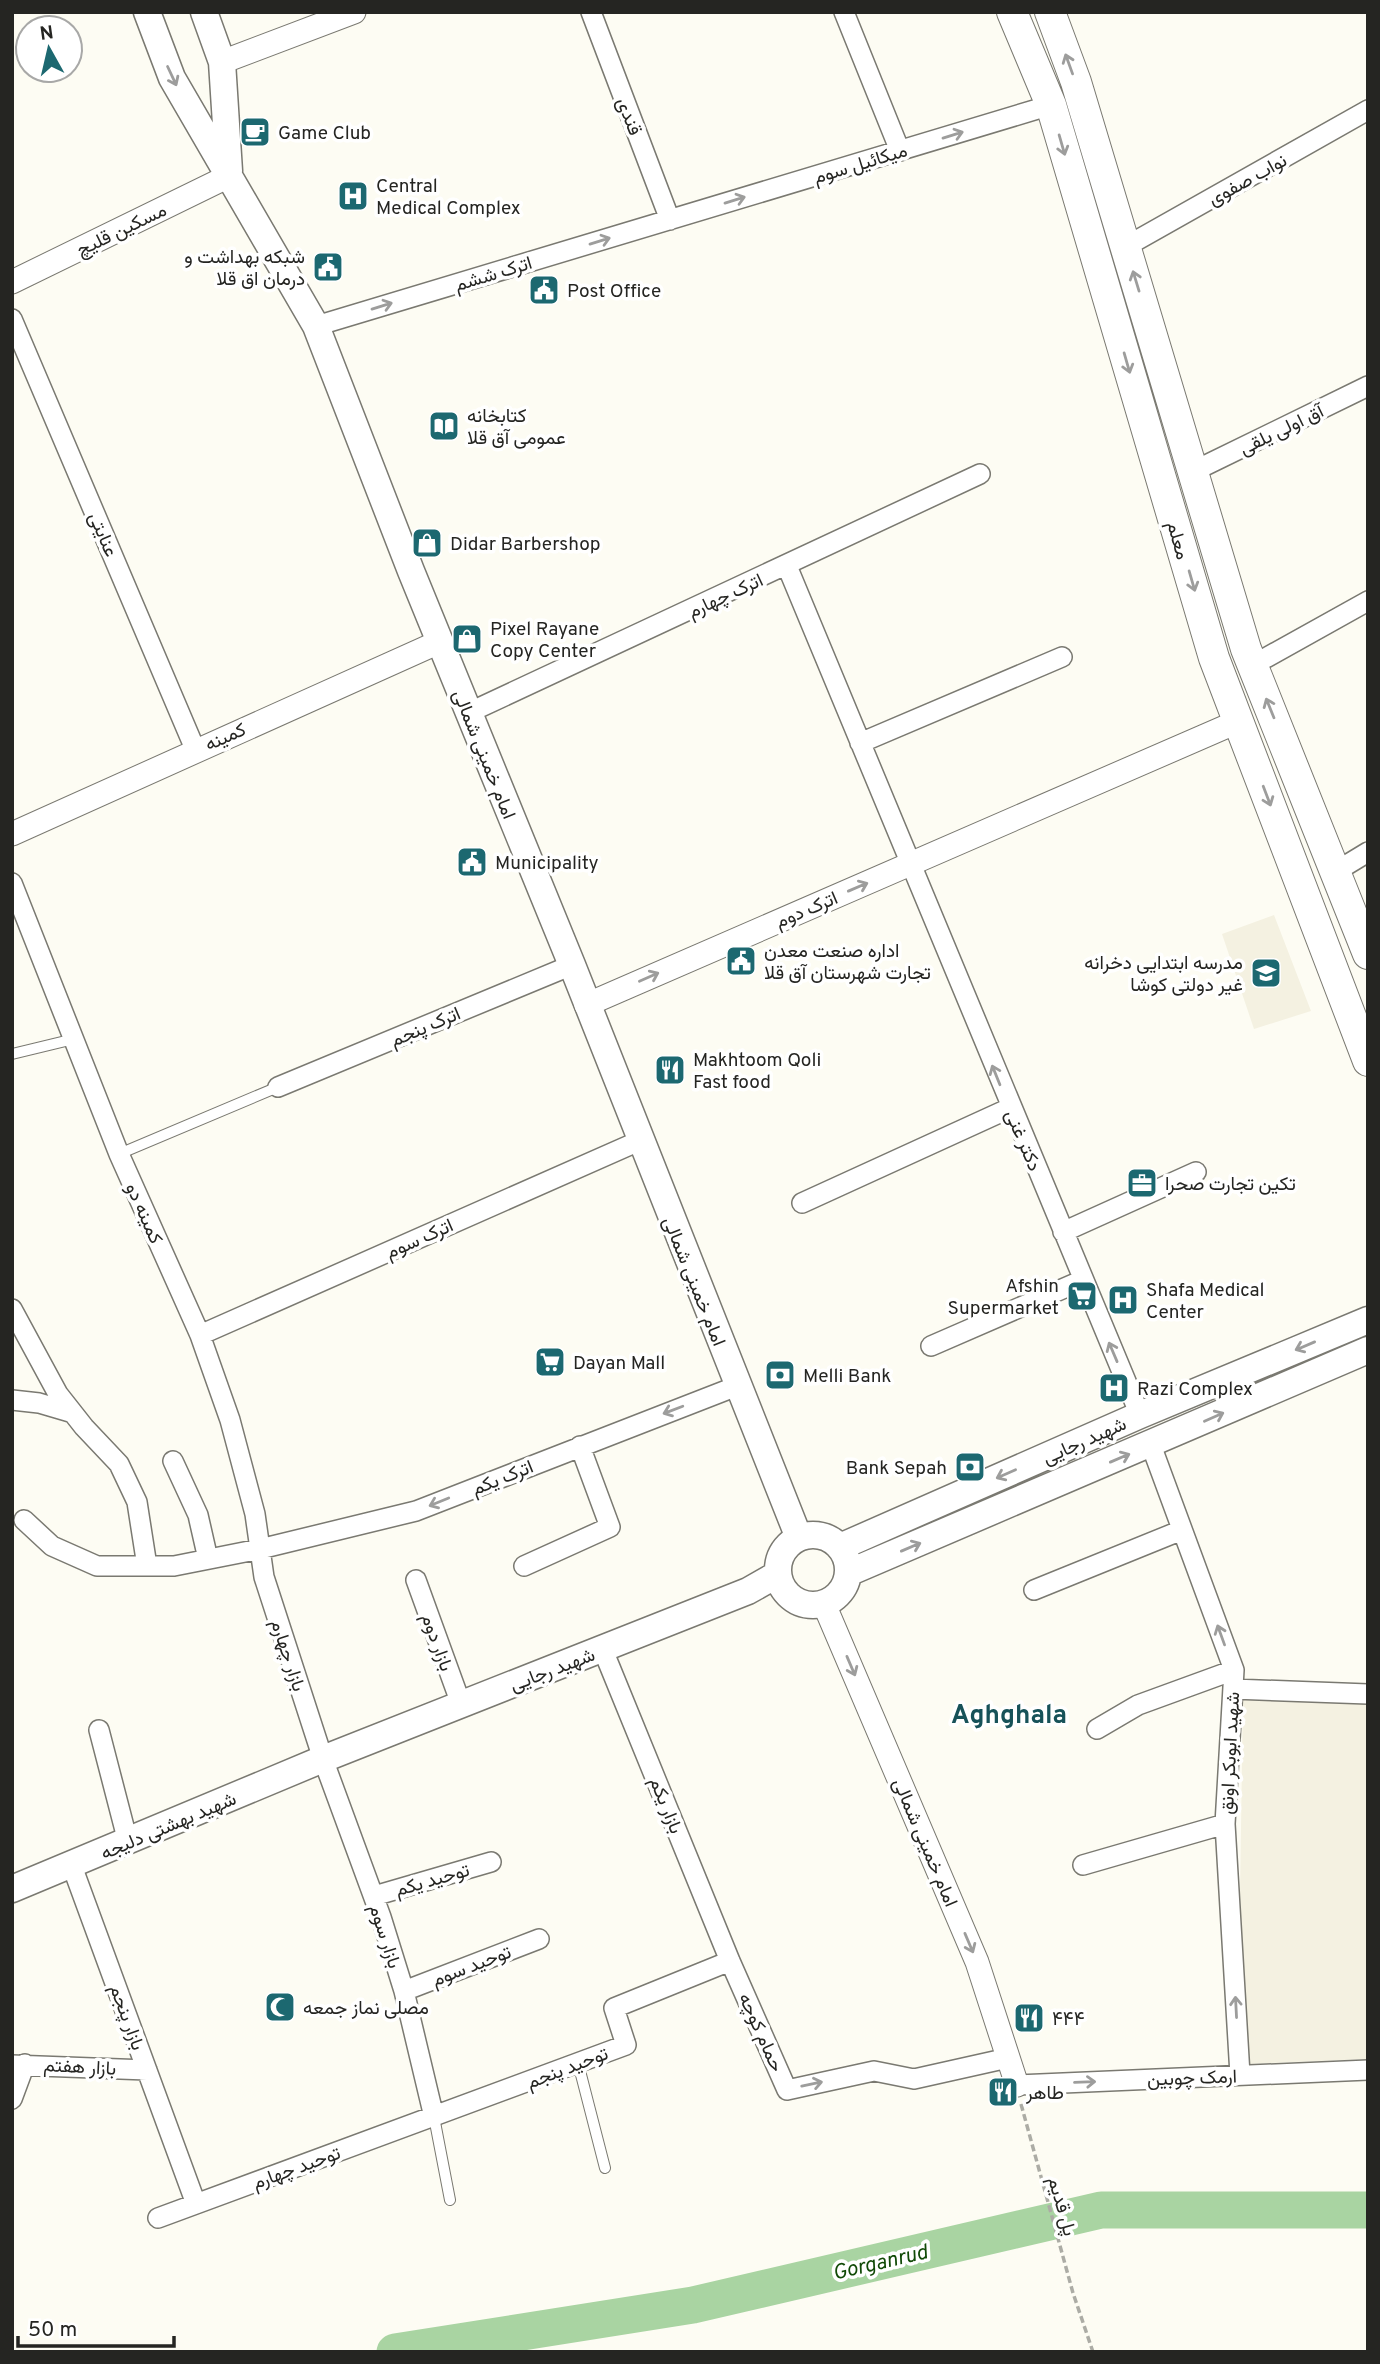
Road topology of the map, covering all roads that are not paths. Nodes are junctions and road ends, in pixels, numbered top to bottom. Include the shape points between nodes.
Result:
1 (147, 12) edge
2 (204, 12) edge
3 (354, 12) edge
4 (591, 12) edge
5 (844, 12) edge
6 (1012, 12) edge
7 (1050, 12) edge
8 (222, 62) junction
9 (1051, 105) junction
10 (1368, 110) edge
11 (900, 151) junction
12 (229, 176) junction
13 (670, 220) junction
14 (1125, 247) junction
15 (12, 282) edge
16 (12, 319) edge
17 (316, 326) junction
18 (1368, 386) edge
19 (1194, 471) junction
20 (980, 474) dead end
21 (787, 566) junction
22 (1368, 601) edge
23 (439, 642) junction
24 (1062, 657) dead end
25 (1249, 657) junction
26 (1214, 659) junction
27 (468, 713) junction
28 (1238, 721) junction
29 (860, 743) junction
30 (195, 750) junction
31 (12, 834) edge
32 (1368, 852) edge
33 (910, 864) junction
34 (1335, 873) junction
35 (12, 883) edge
36 (1368, 954) edge
37 (572, 965) junction
38 (586, 1005) junction
39 (74, 1039) junction
40 (12, 1054) edge
41 (1368, 1061) edge
42 (278, 1087) joint
43 (1010, 1108) junction
44 (639, 1141) junction
45 (119, 1154) junction
46 (1196, 1172) dead end
47 (802, 1203) dead end
48 (1063, 1232) junction
49 (1083, 1280) junction
50 (12, 1309) edge
51 (1368, 1320) edge
52 (200, 1335) junction
53 (930, 1346) dead end
54 (1368, 1350) edge
55 (737, 1386) junction
56 (12, 1400) edge
57 (73, 1413) junction
58 (1140, 1415) junction
59 (1151, 1445) junction
60 (580, 1446) junction
61 (173, 1461) dead end
62 (24, 1520) dead end
63 (1182, 1530) junction
64 (799, 1538) junction
65 (840, 1547) junction
66 (260, 1549) junction
67 (208, 1559) junction
68 (146, 1566) junction
69 (524, 1566) dead end
70 (848, 1573) junction
71 (778, 1574) junction
72 (416, 1580) dead end
73 (1034, 1591) dead end
74 (824, 1604) junction
75 (603, 1650) junction
76 (1233, 1679) junction
77 (1368, 1694) edge
78 (461, 1704) junction
79 (99, 1730) dead end
80 (1097, 1730) dead end
81 (323, 1759) junction
82 (1225, 1824) junction
83 (128, 1842) junction
84 (491, 1862) dead end
85 (72, 1866) junction
86 (1083, 1866) dead end
87 (12, 1889) edge
88 (374, 1896) junction
89 (539, 1939) dead end
90 (730, 1961) junction
91 (404, 1991) junction
92 (1008, 2058) junction
93 (578, 2063) junction
94 (19, 2064) edge
95 (147, 2070) junction
96 (1368, 2070) edge
97 (1240, 2075) junction
98 (1017, 2085) joint
99 (12, 2099) edge
100 (435, 2117) junction
101 (605, 2168) dead end
102 (450, 2200) dead end
103 (196, 2204) junction
104 (158, 2218) dead end

1 -> 12 main road, امام خمینی شمالی via 172,78
2 - 8 main road, امام خمینی شمالی
3 - 8 street
4 - 13 street, قندی
5 - 11 street
6 - 9 main road, معلم
14 -> 7 main road, معلم
8 - 12 main road, امام خمینی شمالی
11 -> 9 street, میکائیل سوم
9 -> 26 main road, معلم
10 - 14 street, نواب صفوی
13 -> 11 street, میکائیل سوم
12 - 15 street, مسکین قلیچ
12 - 17 main road, امام خمینی شمالی
17 -> 13 street, اترک ششم
19 -> 14 main road, معلم
16 - 30 street, عنایتی
17 - 23 main road, امام خمینی شمالی
18 - 19 street, آق اولی یلقی
19 - 25 main road, معلم
20 - 21 street, اترک چهارم
21 - 27 street, اترک چهارم
21 - 29 street, دکتر غنی
22 - 25 street
23 - 27 main road, امام خمینی شمالی
23 - 30 street, کمینه
24 - 29 street
25 - 26 main road via 1227,639
34 -> 25 main road, معلم
26 - 28 main road, معلم
27 - 37 main road, امام خمینی شمالی
28 - 33 street, اترک دوم
28 -> 41 main road, معلم
29 - 33 street, دکتر غنی
30 - 31 street, کمینه
32 - 34 street
38 -> 33 street, اترک دوم
43 -> 33 street, دکتر غنی
34 - 36 main road, معلم
35 - 39 street, کمینه دو
37 - 38 main road, امام خمینی شمالی
37 - 42 street, اترک پنجم
38 - 44 main road, امام خمینی شمالی
39 - 40 lane
39 - 45 street, کمینه دو
42 - 45 lane
43 - 47 street
43 - 48 street, دکتر غنی
44 - 52 street, اترک سوم
44 - 55 main road, امام خمینی شمالی
45 - 52 street, کمینه دو
46 - 48 street
48 - 49 street, دکتر غنی
49 - 53 street
58 -> 49 street, دکتر غنی
50 - 57 street
51 -> 58 main road, شهید رجایی
52 - 66 street, کمینه دو via 230,1420
59 -> 54 main road, شهید رجایی
55 -> 60 street, اترک یکم
55 - 64 main road, امام خمینی شمالی
56 - 57 street
57 - 68 street via 119,1464 138,1502
58 -> 65 main road, شهید رجایی
59 - 63 street, شهید ابوبکر اونق
70 -> 59 main road, شهید رجایی
60 -> 66 street, اترک یکم via 416,1511
60 - 69 street via 610,1527
61 - 67 street via 198,1515
62 - 68 street, اترک یکم via 52,1546 97,1566
63 - 73 street
76 -> 63 street, شهید ابوبکر اونق
64 - 65 main road via 828,1538
64 - 71 main road via 782,1553
65 - 70 main road
66 - 67 street, اترک یکم
66 - 81 street, بازار چهارم via 264,1577
67 - 68 street, اترک یکم
70 - 74 main road via 844,1586
71 - 74 main road via 781,1586 799,1603
71 - 75 main road, شهید رجایی via 748,1591
72 - 78 street, بازار دوم
74 -> 92 street, امام خمینی شمالی via 977,1962
75 - 78 main road, شهید رجایی
75 - 90 street, بازار یکم
76 - 77 street
76 - 80 street via 1138,1706
76 - 82 street, شهید ابوبکر اونق
78 - 81 main road, شهید رجایی
79 - 83 street
81 - 83 main road, شهید بهشتی دلیجه
81 - 88 street, بازار سوم
82 - 86 street
97 -> 82 street, شهید ابوبکر اونق
83 - 85 main road, شهید بهشتی دلیجه
84 - 88 street, توحید یکم
85 - 87 main road, شهید بهشتی دلیجه
85 - 95 street, بازار پنجم
88 - 91 street, بازار سوم
89 - 91 street, توحید سوم
90 -> 92 street, حمام کوچه via 787,2090 874,2071 914,2079
90 - 93 street, توحید پنجم via 614,2008 626,2045
91 - 100 street, بازار سوم
92 - 98 street, امام خمینی شمالی
93 - 100 street, توحید پنجم
93 - 101 lane
94 - 95 street, بازار هفتم
94 - 99 street
95 - 103 street, بازار پنجم
96 - 97 street, ارمک چوبین
98 -> 97 street, ارمک چوبین
100 - 102 lane
100 - 103 street, توحید چهارم
103 - 104 street, توحید چهارم

